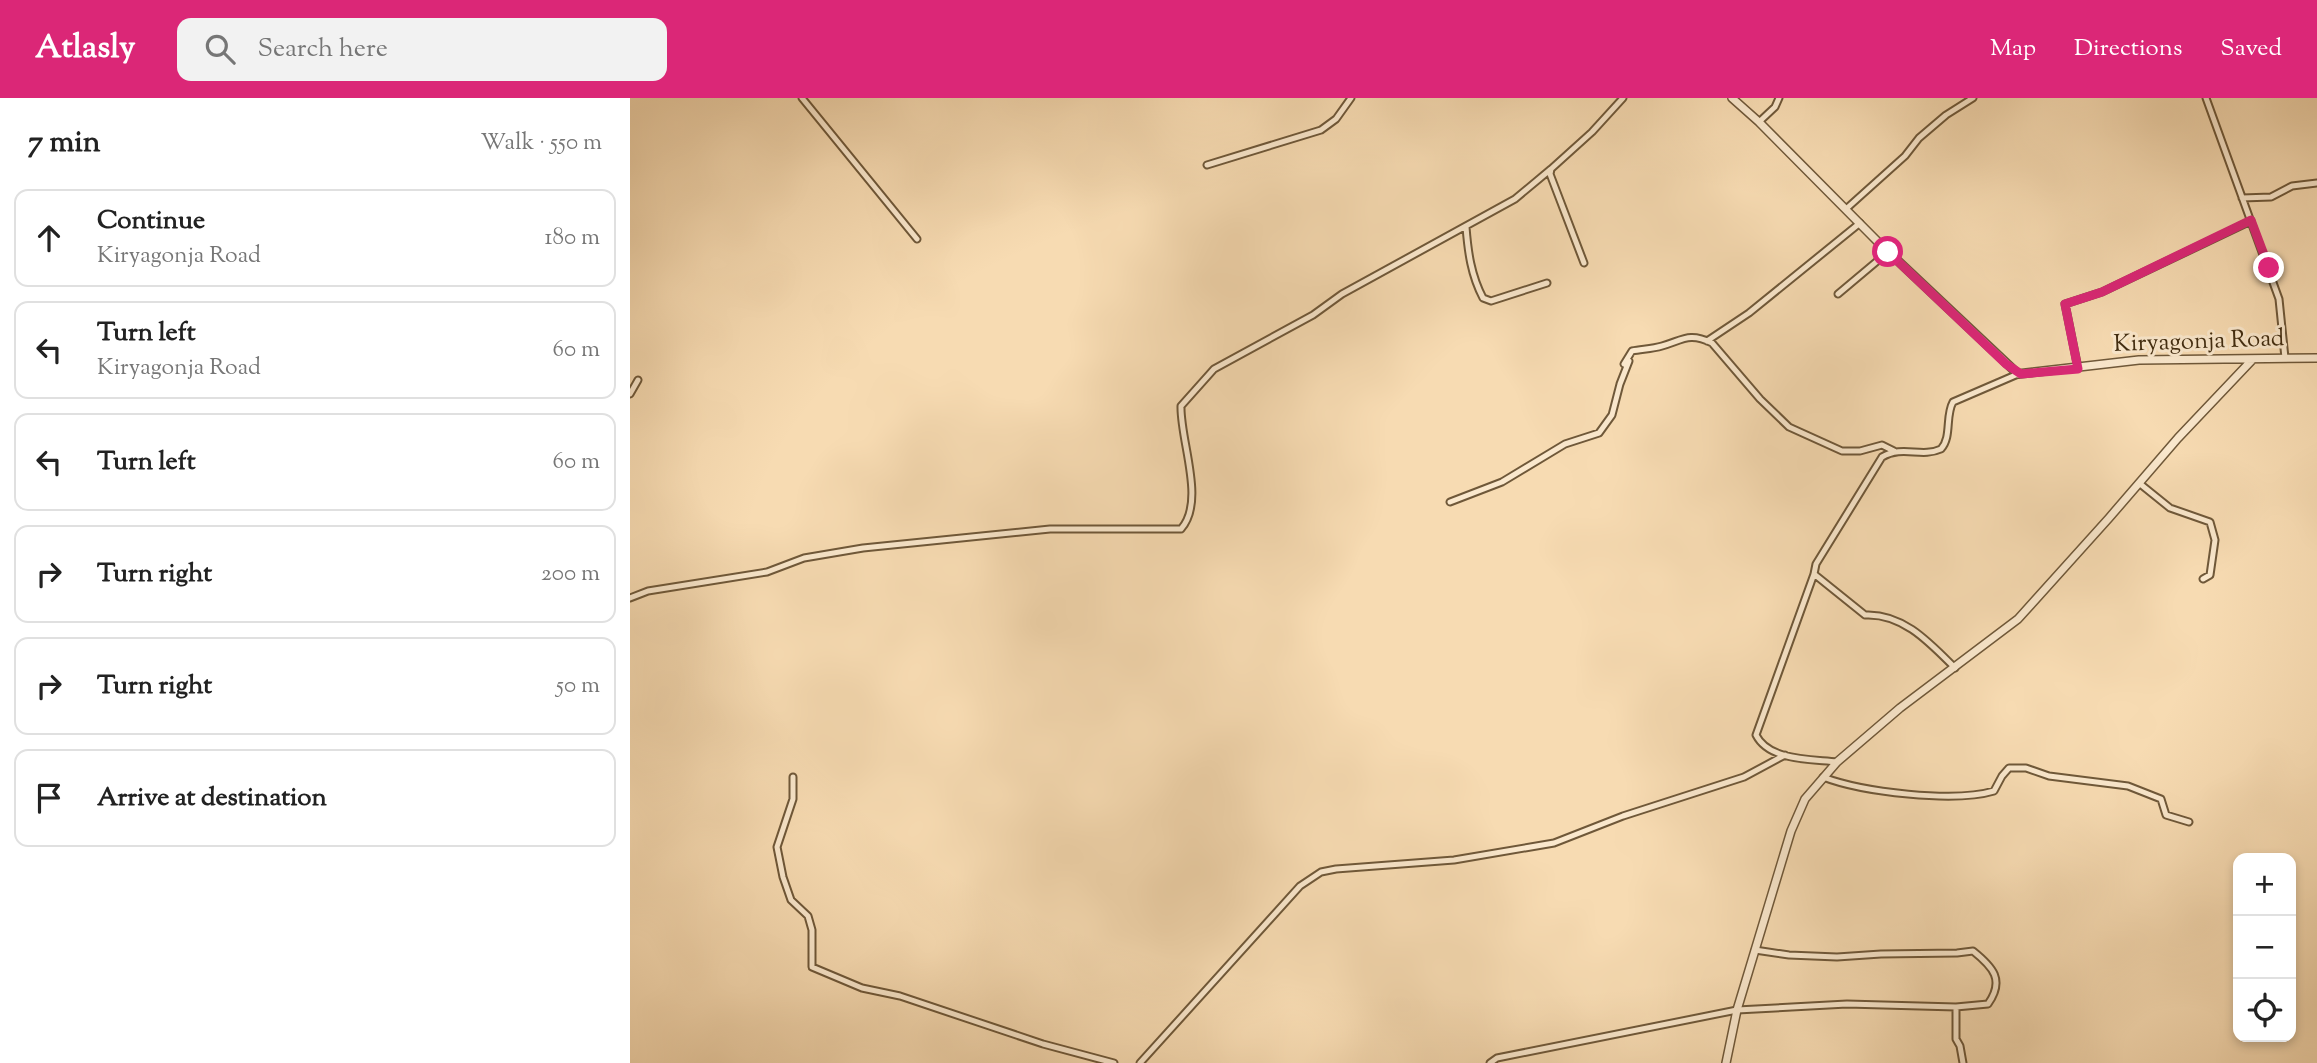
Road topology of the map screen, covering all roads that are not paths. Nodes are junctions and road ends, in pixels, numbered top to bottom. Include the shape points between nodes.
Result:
1 (802, 98) edge
2 (1351, 98) edge
3 (1623, 98) edge
4 (1732, 98) edge
5 (1780, 98) edge
6 (1973, 98) edge
7 (2206, 98) edge
8 (1759, 122) junction
9 (1207, 165) dead end
10 (1551, 169) junction
11 (2317, 183) edge
12 (2242, 198) junction
13 (1846, 209) junction
14 (2251, 220) junction
15 (1860, 223) junction
16 (1466, 227) junction
17 (917, 239) dead end
18 (1888, 252) junction
19 (1584, 263) dead end
20 (1547, 283) dead end
21 (1838, 294) dead end
22 (1707, 341) junction
23 (1632, 351) junction
24 (2285, 358) junction
25 (2317, 358) edge
26 (2252, 360) junction
27 (1624, 364) dead end
28 (2078, 369) junction
29 (2018, 374) junction
30 (638, 380) dead end
31 (630, 394) edge
32 (1894, 451) junction
33 (2139, 484) junction
34 (1450, 502) dead end
35 (1815, 574) junction
36 (2203, 579) dead end
37 (630, 598) edge
38 (1955, 668) junction
39 (1785, 755) junction
40 (1837, 762) junction
41 (793, 777) dead end
42 (1823, 777) junction
43 (2189, 822) dead end
44 (1755, 950) junction
45 (1956, 1007) junction
46 (1737, 1010) junction
47 (1114, 1063) edge
48 (1140, 1063) edge
49 (1490, 1063) edge
50 (1726, 1063) edge
51 (1963, 1063) edge

1 - 17 street
2 - 9 street via 1321,130
3 - 10 street
4 - 8 street
5 - 8 street
6 - 13 street via 1919,138
7 - 12 street
8 - 13 street
10 - 16 street via 1522,194
10 - 19 street via 1564,217
11 - 12 street via 2292,186 2271,197
12 - 14 street
13 - 15 street
14 - 24 street via 2279,299
14 - 28 street via 2102,292 2065,304
15 - 18 street
15 - 22 street
16 - 20 street via 1468,257 1483,298 1491,301
16 - 37 street via 1214,369 1181,406 1192,502 1181,529 1050,529 851,550 804,558 767,572 648,591
18 - 21 street
18 - 29 street
22 - 23 street via 1686,337
22 - 32 street via 1789,427 1833,449 1860,451 1882,445
23 - 27 street
23 - 34 street via 1612,415 1599,433 1565,444 1502,482
24 - 25 street, Kiryagonja Road
24 - 26 street, Kiryagonja Road
26 - 28 street, Kiryagonja Road via 2139,360
26 - 33 street
28 - 29 street, Kiryagonja Road
29 - 32 street via 1953,402 1941,449
30 - 31 street
32 - 35 street via 1882,457 1816,564
33 - 36 street via 2170,508 2210,523 2215,540 2210,575
33 - 38 street via 2018,619
35 - 38 street via 1865,615 1891,618 1923,635
35 - 39 street via 1757,728 1756,735 1765,747
38 - 40 street
39 - 40 street
39 - 48 street via 1744,777 1554,843 1454,860 1321,872 1300,886
40 - 42 street
41 - 47 street via 793,799 777,848 791,900 808,915 812,967 862,988
42 - 43 street via 1845,786 1979,796 1994,792 2009,768 2026,768 2049,776 2127,786 2161,799 2166,815
42 - 44 street via 1805,799 1791,831
44 - 45 street via 1832,957 1973,951 1996,975 1997,987 1988,1004
44 - 46 street
45 - 46 street via 1847,1004
45 - 51 street via 1956,1039
46 - 49 street
46 - 50 street

